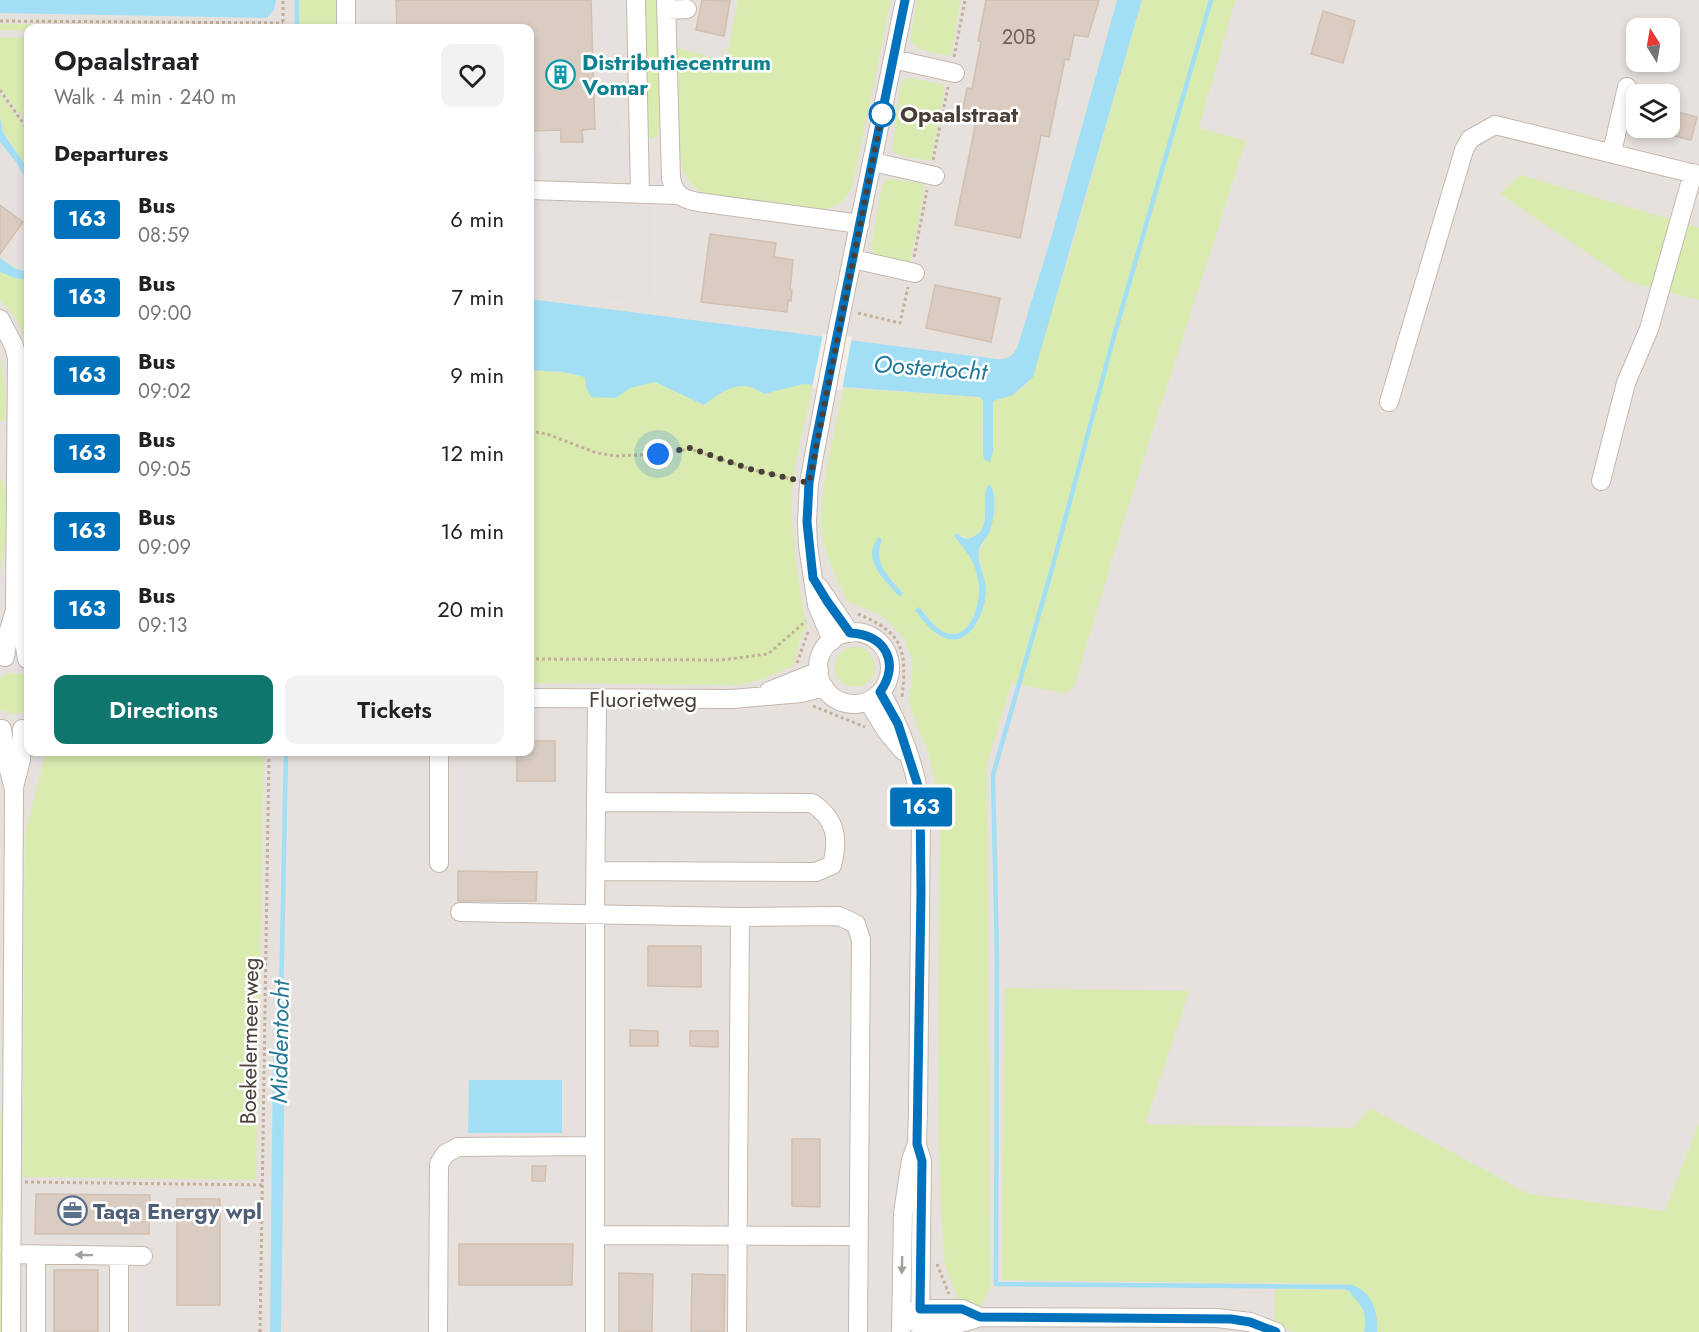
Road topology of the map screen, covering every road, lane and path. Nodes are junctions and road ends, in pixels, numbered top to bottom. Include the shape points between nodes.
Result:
1 (283, 0) edge
2 (346, 0) edge
3 (636, 0) edge
4 (905, 0) edge
5 (666, 5) edge
6 (687, 9) dead end
7 (0, 21) edge
8 (283, 23) joint
9 (346, 24) edge
10 (893, 59) junction
11 (955, 72) dead end
12 (0, 90) edge
13 (1626, 91) edge
14 (24, 124) edge
15 (1612, 152) junction
16 (873, 162) junction
17 (1696, 174) edge
18 (935, 176) dead end
19 (534, 190) edge
20 (640, 194) junction
21 (678, 195) junction
22 (860, 224) junction
23 (853, 259) junction
24 (915, 273) dead end
25 (0, 319) edge
26 (23, 372) edge
27 (1389, 402) dead end
28 (534, 432) edge
29 (8, 463) edge
30 (1601, 482) dead end
31 (809, 483) junction
32 (813, 578) junction
33 (15, 610) junction
34 (854, 612) dead end
35 (810, 617) dead end
36 (812, 622) dead end
37 (850, 633) junction
38 (24, 640) edge
39 (832, 641) junction
40 (3, 658) edge
41 (24, 658) edge
42 (534, 659) edge
43 (795, 670) dead end
44 (821, 679) junction
45 (874, 697) junction
46 (534, 698) edge
47 (597, 699) junction
48 (803, 702) dead end
49 (902, 702) dead end
50 (1, 728) edge
51 (24, 728) edge
52 (868, 729) dead end
53 (24, 736) edge
54 (269, 756) edge
55 (439, 756) edge
56 (14, 789) junction
57 (597, 802) junction
58 (439, 863) dead end
59 (596, 871) junction
60 (7, 886) edge
61 (460, 912) dead end
62 (595, 914) junction
63 (740, 917) junction
64 (7, 992) edge
65 (6, 1087) edge
66 (917, 1144) junction
67 (595, 1146) junction
68 (12, 1182) junction
69 (263, 1185) junction
70 (595, 1235) junction
71 (737, 1236) junction
72 (858, 1236) junction
73 (11, 1254) junction
74 (36, 1255) junction
75 (119, 1256) junction
76 (143, 1256) dead end
77 (920, 1322) edge
78 (901, 1324) edge
79 (1068, 1325) edge
80 (11, 1332) edge
81 (36, 1332) edge
82 (119, 1332) edge
83 (260, 1332) edge
84 (438, 1332) edge
85 (595, 1332) edge
86 (737, 1332) edge
87 (858, 1332) edge
88 (1276, 1332) edge

1 - 8 path
2 - 9 street
3 - 20 street
4 - 10 street
5 - 6 street
5 - 21 street via 671,178
7 - 8 path
10 - 11 street
10 - 16 street
12 - 14 path
13 - 15 street
15 - 17 street
15 - 27 street via 1495,125 1470,138
16 - 18 street
16 - 22 street
17 - 30 street via 1649,329 1626,382
19 - 20 street
20 - 21 street
21 - 22 street via 698,202
22 - 23 street
23 - 24 street
23 - 31 street
25 - 26 street
26 - 29 street
28 - 31 path via 617,456 690,448 750,469
29 - 33 street
31 - 32 street via 807,540
32 - 37 street
32 - 39 street via 817,605
33 - 38 street
33 - 40 street
34 - 49 path via 876,622 896,639 905,660
35 - 42 path via 768,654 722,660
36 - 43 path
37 - 39 street
37 - 45 street via 861,633 880,643 890,662 887,683
39 - 44 street via 823,651
40 - 41 street
44 - 45 street via 829,694 843,702 851,704
44 - 47 street, Fluorietweg via 797,678 756,696 732,699
45 - 66 street via 886,732 909,759 919,789
46 - 47 street, Fluorietweg
47 - 57 street
48 - 52 path
50 - 51 street
50 - 56 street
53 - 56 street
54 - 69 path, Boekelermeerweg
55 - 58 street
56 - 60 street
57 - 59 street
57 - 59 street via 812,803 825,812 837,847 832,865 816,872
59 - 62 street
60 - 64 street
61 - 62 street
62 - 63 street
62 - 67 street
63 - 71 street
63 - 72 street via 839,915 856,924 861,940
64 - 65 street
65 - 68 street
66 - 77 street via 922,1161
66 -> 78 street via 903,1213
67 - 70 street
67 - 84 street via 459,1147 445,1154 439,1164
68 - 69 path
68 - 73 street
69 - 83 path, Boekelermeerweg
70 - 71 street
70 - 85 street
71 - 72 street
71 - 86 street
72 - 87 street
73 - 74 street
73 - 80 street
75 -> 74 street
74 - 81 street
75 - 76 street
75 - 82 street
77 - 78 street
77 - 79 street via 961,1324 980,1317
79 - 88 street via 1231,1319

